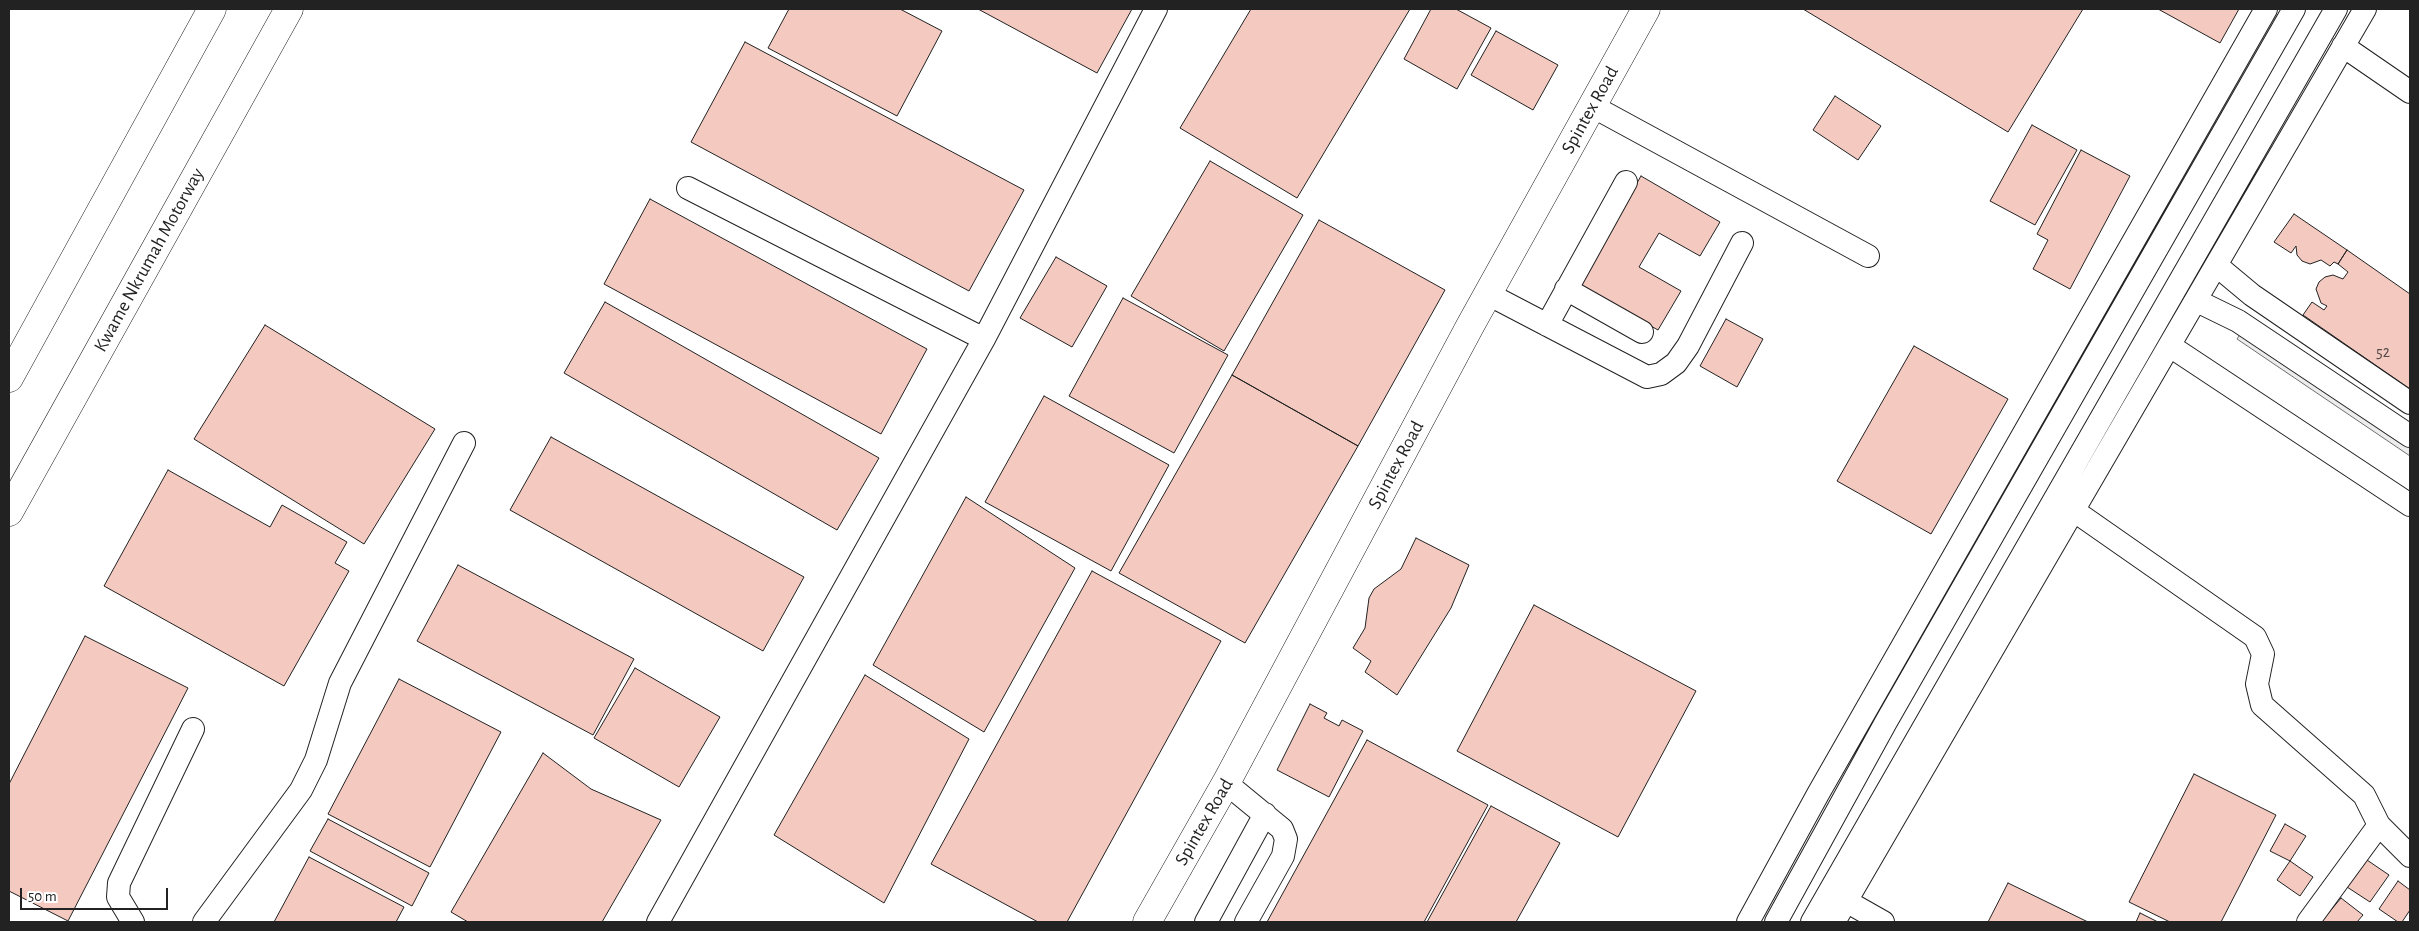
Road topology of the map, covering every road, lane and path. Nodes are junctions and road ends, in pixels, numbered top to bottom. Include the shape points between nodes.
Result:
1 (212, 9) edge
2 (289, 9) edge
3 (1156, 9) edge
4 (1646, 9) edge
5 (2266, 9) edge
6 (2294, 9) edge
7 (2336, 9) edge
8 (2365, 9) edge
9 (2343, 46) junction
10 (2410, 92) edge
11 (1592, 106) junction
12 (1626, 182) dead end
13 (688, 188) dead end
14 (1742, 243) dead end
15 (1868, 256) dead end
16 (2216, 265) junction
17 (1566, 289) junction
18 (1488, 294) junction
19 (2197, 301) junction
20 (1547, 325) junction
21 (1642, 332) dead end
22 (984, 339) junction
23 (2170, 346) junction
24 (9, 378) edge
25 (2410, 403) edge
26 (2410, 436) edge
27 (464, 443) dead end
28 (2410, 505) edge
29 (2073, 510) junction
30 (9, 512) edge
31 (193, 729) dead end
32 (1226, 783) junction
33 (1265, 814) junction
34 (2379, 825) junction
35 (2410, 856) edge
36 (1846, 901) junction
37 (133, 922) edge
38 (204, 922) edge
39 (658, 922) edge
40 (1147, 922) edge
41 (1206, 922) edge
42 (1246, 922) edge
43 (1748, 922) edge
44 (1776, 922) edge
45 (1812, 922) edge
46 (1834, 922) edge
47 (1883, 922) edge
48 (2308, 922) edge

1 - 24 main road
2 - 30 main road, Kwame Nkrumah Motorway
3 - 22 street
4 - 11 main road, Spintex Road
5 - 43 street via 1881,682
6 - 44 street via 1886,722
7 - 45 street
8 - 9 street
9 - 10 street
9 - 16 street
11 - 15 street
11 - 18 main road, Spintex Road
12 - 17 street
13 - 22 street
14 - 20 street via 1688,346 1676,363 1661,374 1647,377
16 - 19 street
16 - 25 street via 2252,295
17 - 20 street
17 - 21 street
18 - 20 street
18 - 32 main road, Spintex Road
19 - 23 street
19 - 26 street via 2238,321
22 - 39 street
23 - 28 street
23 - 29 street
27 - 38 street via 340,683 316,760 301,790
29 - 34 street via 2254,637 2263,654 2258,684 2262,705 2364,795
29 - 36 street
31 - 37 street via 119,883 118,897
32 - 33 street
32 - 40 main road, Spintex Road
33 - 41 street
33 - 42 street via 1282,828 1286,839 1283,856
34 - 35 street
34 - 48 street
36 - 46 street
36 - 47 street

